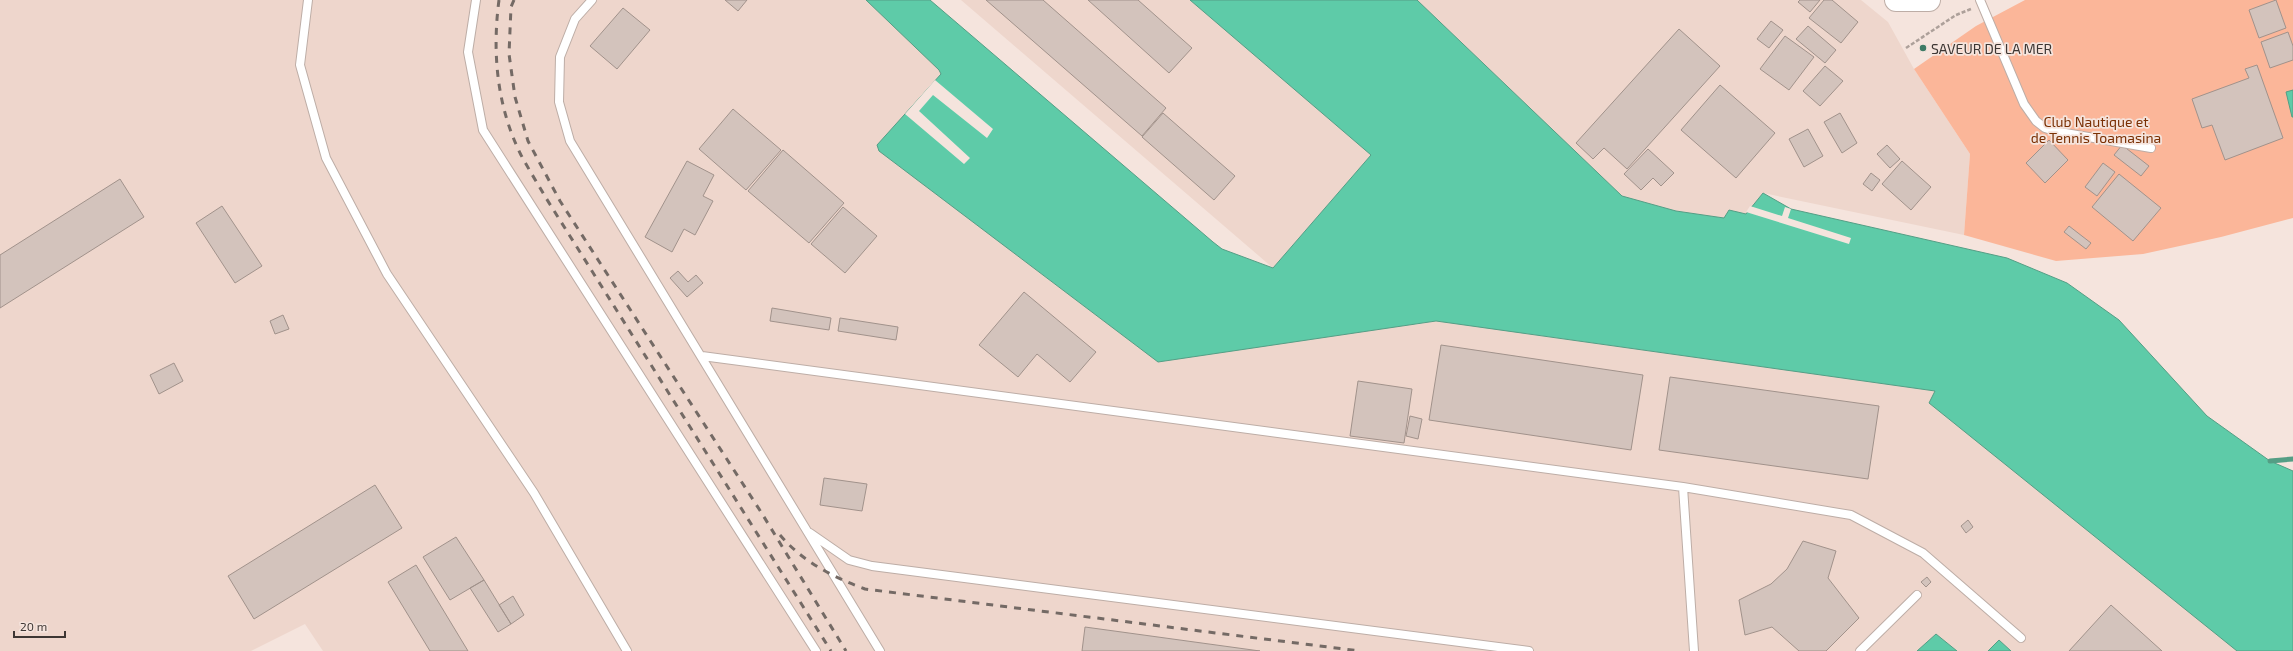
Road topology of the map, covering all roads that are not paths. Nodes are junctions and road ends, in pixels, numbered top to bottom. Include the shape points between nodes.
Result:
1 (308, 0) edge
2 (476, 0) edge
3 (592, 0) edge
4 (1896, 0) edge
5 (1929, 0) edge
6 (1981, 2) edge
7 (2151, 148) dead end
8 (702, 356) junction
9 (1683, 487) junction
10 (808, 531) junction
11 (1917, 595) dead end
12 (2021, 638) dead end
13 (626, 651) edge
14 (816, 651) edge
15 (880, 651) edge
16 (1529, 651) edge
17 (1694, 651) edge
18 (1860, 651) edge

1 - 13 lane via 300,65 326,158 387,274 534,493
2 - 14 lane via 468,52 483,130
3 - 8 lane via 575,19 560,57 559,102 570,141
4 - 5 main road
6 - 7 lane via 2024,104 2036,121 2054,131
8 - 9 lane
8 - 10 lane
9 - 12 lane via 1851,515 1923,553
9 - 17 lane
10 - 15 lane
10 - 16 lane via 849,560 872,566
11 - 18 lane

